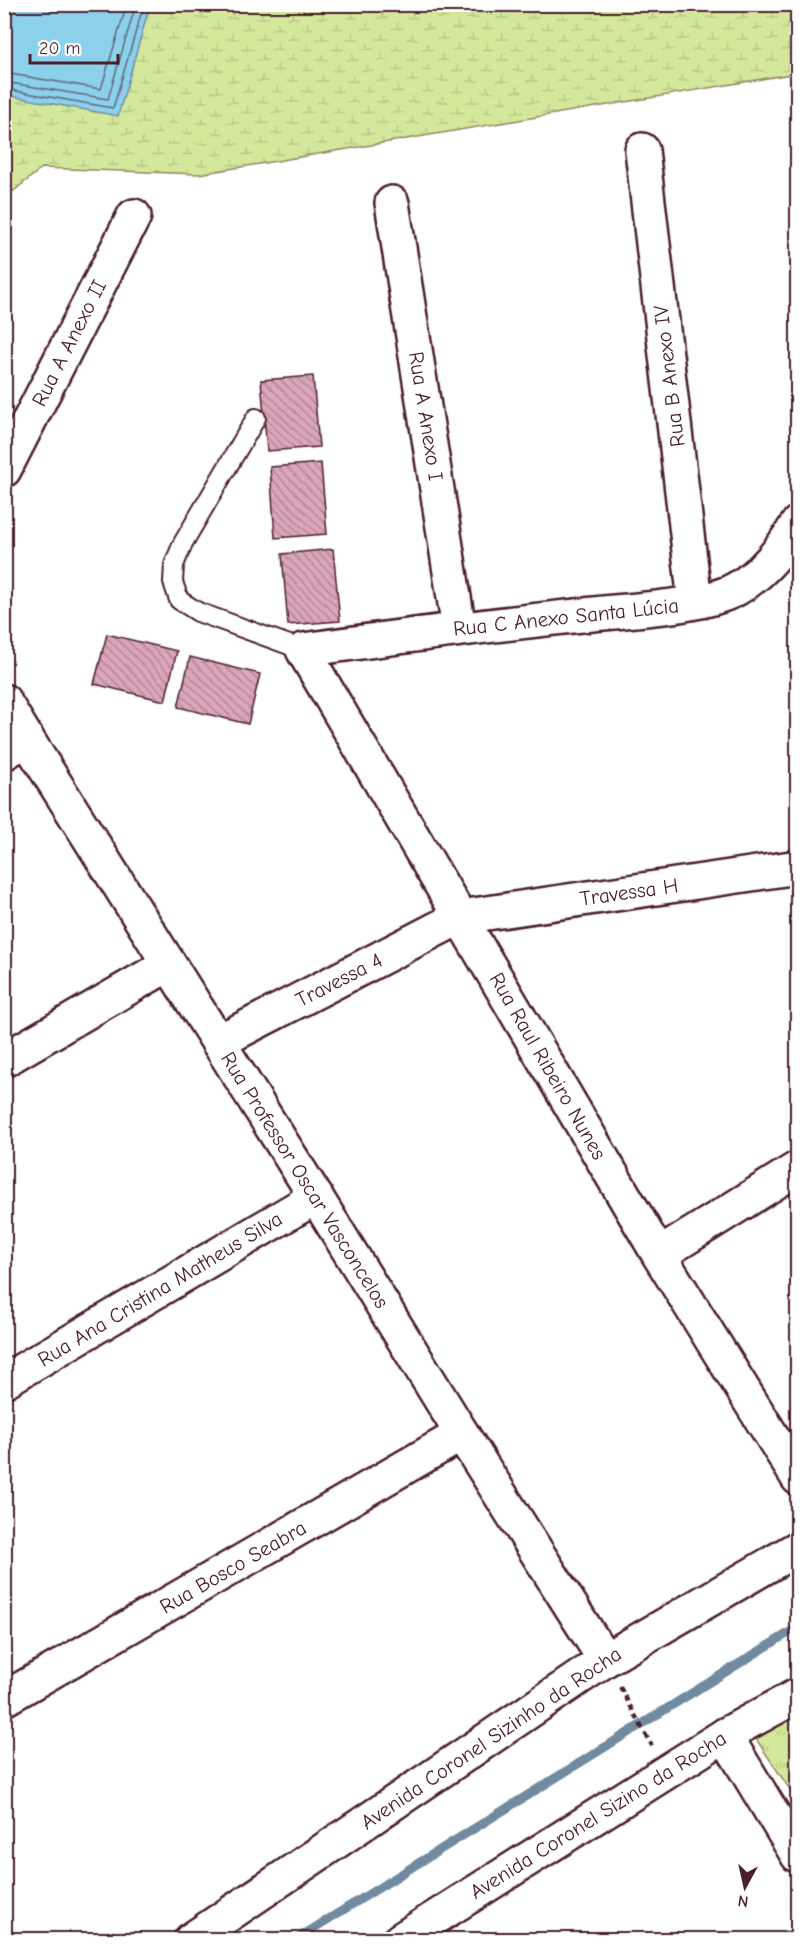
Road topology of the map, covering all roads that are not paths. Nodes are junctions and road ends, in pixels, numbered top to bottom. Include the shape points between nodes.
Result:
1 (642, 150) dead end
2 (392, 203) dead end
3 (134, 216) dead end
4 (256, 418) dead end
5 (4, 470) edge
6 (798, 524) edge
7 (695, 602) junction
8 (459, 629) junction
9 (303, 650) junction
10 (4, 701) edge
11 (16, 746) edge
12 (798, 867) edge
13 (460, 917) junction
14 (169, 964) junction
15 (218, 1042) junction
16 (4, 1060) edge
17 (798, 1168) edge
18 (316, 1197) junction
19 (658, 1255) junction
20 (4, 1381) edge
21 (462, 1434) junction
22 (798, 1478) edge
23 (798, 1548) edge
24 (605, 1660) junction
25 (798, 1695) edge
26 (4, 1699) edge
27 (725, 1735) junction
28 (798, 1856) edge
29 (191, 1940) edge
30 (400, 1940) edge

1 - 7 street, Rua B Anexo IV
2 - 8 street, Rua A Anexo I
3 - 5 street, Rua A Anexo II
4 - 9 lane via 183,543 174,565 173,582 179,600 198,612
6 - 7 street, Rua C Anexo Santa Lúcia via 761,572 734,590
7 - 8 street, Rua C Anexo Santa Lúcia
8 - 9 street, Rua C Anexo Santa Lúcia
9 - 13 street, Rua Raul Ribeiro Nunes
10 - 11 street, Rua Professor Oscar Vasconcelos
11 - 14 street, Rua Professor Oscar Vasconcelos
12 - 13 street, Travessa H
13 - 15 street, Travessa 4
13 - 19 street, Rua Raul Ribeiro Nunes
14 - 15 street, Rua Professor Oscar Vasconcelos
14 - 16 street
15 - 18 street, Rua Professor Oscar Vasconcelos
17 - 19 street
18 - 20 street, Rua Ana Cristina Matheus Silva
18 - 21 street, Rua Professor Oscar Vasconcelos
19 - 22 street, Rua Raul Ribeiro Nunes
21 - 24 street, Rua Professor Oscar Vasconcelos
21 - 26 street, Rua Bosco Seabra
23 - 24 street, Avenida Coronel Sizinho da Rocha
24 - 29 street, Avenida Coronel Sizinho da Rocha
25 - 27 street, Avenida Coronel Sizino da Rocha
27 - 28 street
27 - 30 street, Avenida Coronel Sizino da Rocha

